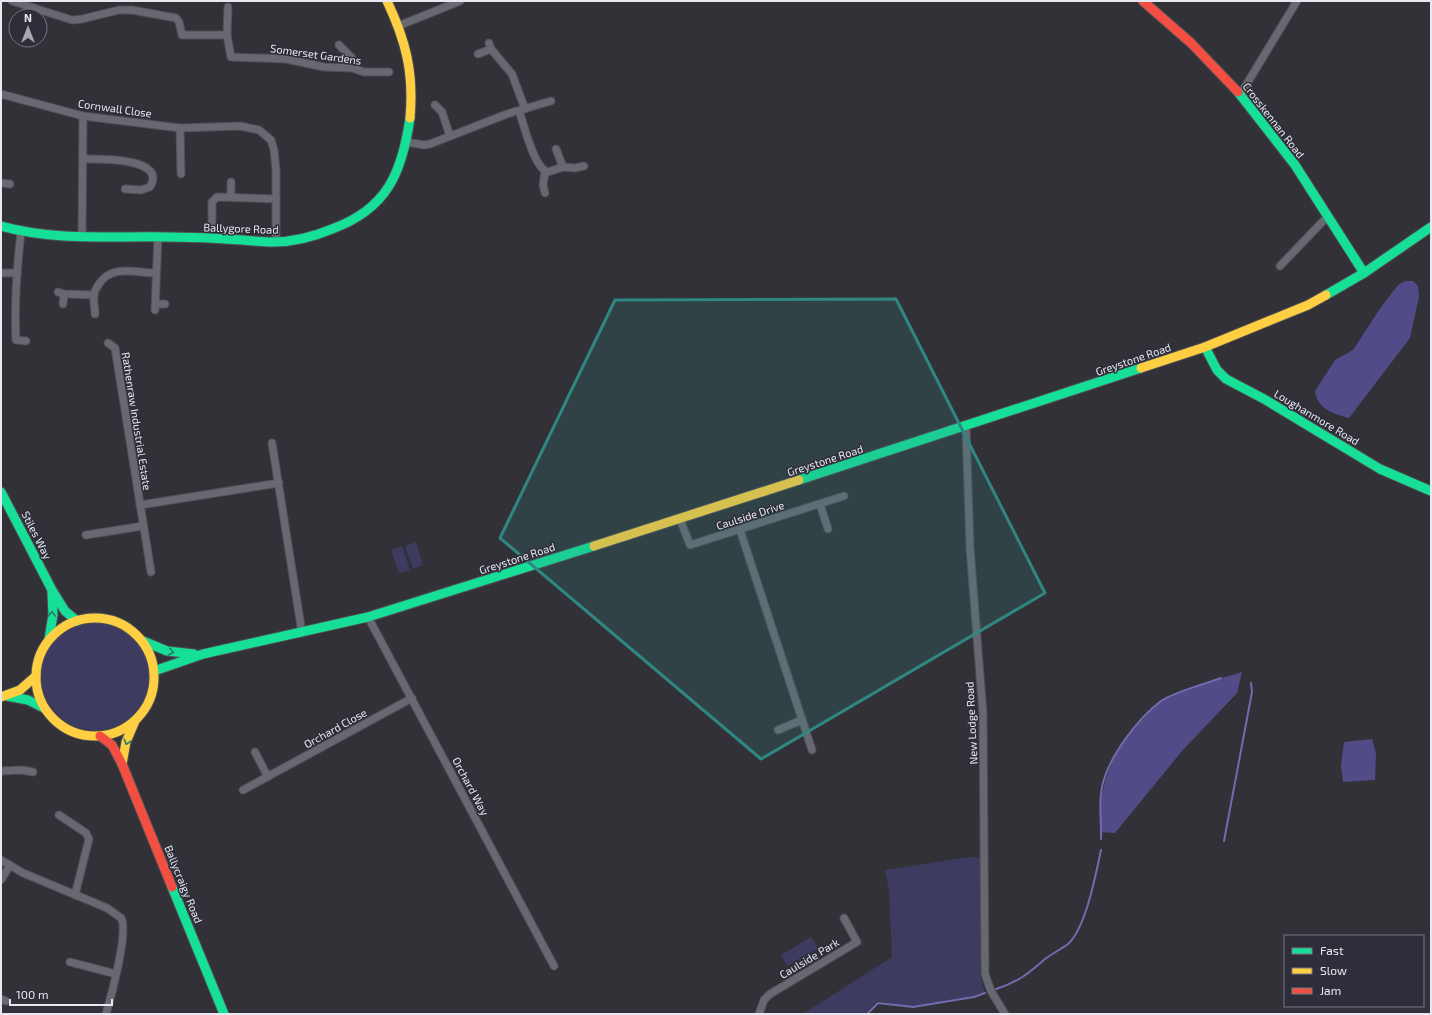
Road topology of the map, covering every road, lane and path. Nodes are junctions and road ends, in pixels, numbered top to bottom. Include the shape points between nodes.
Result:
1 (12, 1) edge
2 (387, 1) edge
3 (457, 1) edge
4 (1143, 1) edge
5 (1297, 1) edge
6 (228, 8) dead end
7 (398, 26) junction
8 (227, 35) junction
9 (339, 45) dead end
10 (478, 54) dead end
11 (352, 68) junction
12 (389, 72) dead end
13 (1, 94) edge
14 (1240, 94) junction
15 (551, 101) dead end
16 (436, 105) dead end
17 (522, 110) junction
18 (84, 116) junction
19 (180, 128) junction
20 (450, 136) junction
21 (406, 142) junction
22 (556, 149) dead end
23 (83, 159) junction
24 (584, 166) dead end
25 (563, 167) junction
26 (545, 171) junction
27 (181, 174) dead end
28 (231, 182) dead end
29 (1, 183) edge
30 (10, 184) dead end
31 (125, 189) dead end
32 (545, 193) dead end
33 (231, 196) junction
34 (276, 199) junction
35 (1327, 217) junction
36 (212, 223) dead end
37 (1, 226) edge
38 (1431, 227) edge
39 (21, 232) junction
40 (82, 236) junction
41 (158, 237) junction
42 (276, 242) junction
43 (1280, 266) dead end
44 (1, 273) edge
45 (17, 273) junction
46 (156, 273) junction
47 (1364, 273) junction
48 (94, 295) junction
49 (63, 304) dead end
50 (165, 304) dead end
51 (95, 314) dead end
52 (26, 340) dead end
53 (108, 343) dead end
54 (1205, 347) junction
55 (966, 426) junction
56 (272, 443) dead end
57 (279, 483) junction
58 (1431, 491) edge
59 (1, 492) edge
60 (844, 496) dead end
61 (820, 504) junction
62 (140, 505) junction
63 (680, 519) junction
64 (143, 526) junction
65 (828, 529) dead end
66 (740, 530) junction
67 (86, 535) dead end
68 (151, 572) dead end
69 (52, 590) junction
70 (368, 616) junction
71 (77, 620) junction
72 (302, 633) junction
73 (49, 639) junction
74 (141, 640) junction
75 (203, 654) junction
76 (154, 671) junction
77 (36, 676) junction
78 (3, 696) edge
79 (412, 698) junction
80 (44, 708) junction
81 (802, 720) junction
82 (134, 721) junction
83 (778, 730) dead end
84 (100, 736) junction
85 (812, 750) dead end
86 (255, 752) dead end
87 (122, 764) junction
88 (1, 771) edge
89 (33, 772) dead end
90 (268, 777) junction
91 (243, 790) dead end
92 (59, 815) dead end
93 (1, 860) edge
94 (10, 866) junction
95 (1, 880) edge
96 (75, 895) junction
97 (844, 918) dead end
98 (70, 962) dead end
99 (554, 966) dead end
100 (116, 974) junction
101 (106, 1014) edge
102 (224, 1014) edge
103 (759, 1014) edge
104 (1005, 1014) edge

1 - 8 street via 72,20 119,10 132,10 176,18 182,35
2 - 7 main road, Ballygore Road
3 - 7 street
4 - 14 main road, Crosskennan Road via 1196,47
5 - 14 street
6 - 8 street
7 - 21 main road, Ballygore Road via 408,54 412,83 412,110
8 - 11 street, Somerset Gardens via 231,57 286,59 324,67
9 - 11 street via 352,58
10 - 17 street via 490,46 512,74
11 - 12 street, Somerset Gardens via 364,72
13 - 18 street, Cornwall Close
14 - 35 main road, Crosskennan Road via 1313,191
15 - 17 street
16 - 20 street via 442,112
17 - 20 street
17 - 26 street via 536,159
18 - 19 street, Cornwall Close
18 - 23 street
19 - 27 street
19 - 34 street, Cornwall Close via 246,126 266,134 274,150
20 - 21 street via 428,145
21 - 42 main road, Ballygore Road via 401,166 393,183 382,199 369,211 333,230 298,240
22 - 25 street
23 - 31 street via 125,162 148,169 152,178 150,187 141,190
23 - 40 street
24 - 25 street
25 - 26 street
26 - 32 street
28 - 33 street
29 - 30 street
33 - 34 street
33 - 36 street via 214,198
34 - 42 street, Cornwall Close
35 - 43 street
35 - 47 main road, Crosskennan Road
37 - 39 main road, Ballygore Road
38 - 47 main road, Greystone Road
39 - 40 main road, Ballygore Road
39 - 45 street
40 - 41 main road, Ballygore Road
41 - 42 main road, Ballygore Road
41 - 46 street
44 - 45 street
45 - 52 street via 16,340
46 - 48 street via 110,272
46 - 50 street via 156,307
47 - 54 main road, Greystone Road via 1308,305
48 - 49 street via 61,293
48 - 51 street
53 - 62 street, Rathenraw Industrial Estate via 115,348
54 - 55 main road, Greystone Road
54 - 58 main road, Loughanmore Road via 1217,370 1226,379 1380,469
55 - 63 main road, Greystone Road
55 - 104 street, New Lodge Road via 970,548 983,714 985,974 991,991
56 - 57 street
57 - 62 street, Rathenraw Industrial Estate
57 - 72 street
59 - 69 main road, Stiles Way
60 - 61 street, Caulside Drive
61 - 65 street
61 - 66 street, Caulside Drive
62 - 64 street, Rathenraw Industrial Estate
63 - 66 street, Caulside Drive via 690,545
63 - 70 main road, Greystone Road
64 - 67 street
64 - 68 street, Rathenraw Industrial Estate
66 - 81 street
69 - 71 main road, Stiles Way via 65,611
73 -> 69 main road, Stiles Way via 53,615
70 - 72 main road, Greystone Road
70 - 79 street, Orchard Way
71 - 73 main road
71 - 74 main road via 91,618 112,621 131,630
72 - 75 main road, Greystone Road
73 - 77 main road via 37,663
74 -> 75 main road, Greystone Road via 166,651
74 - 76 main road via 150,655
75 - 76 main road, Greystone Road
76 - 82 main road via 151,696
77 - 78 main road via 25,688
77 - 80 main road via 38,693
78 - 80 main road via 28,700
79 - 90 street, Orchard Close
79 - 99 street, Orchard Way
80 - 84 main road via 57,722 73,732
81 - 83 street
81 - 85 street
82 - 84 main road via 124,728
82 -> 87 main road via 126,742
84 - 87 main road, Ballycraigy Road via 112,745
86 - 90 street
87 - 102 main road, Ballycraigy Road
88 - 89 street
90 - 91 street, Orchard Close
92 - 96 street via 86,833 90,839
93 - 94 street
94 - 95 street
94 - 96 street
96 - 100 street via 112,911 122,920
97 - 103 street, Caulside Park via 857,942 770,994 764,1000
98 - 100 street
100 - 101 street

